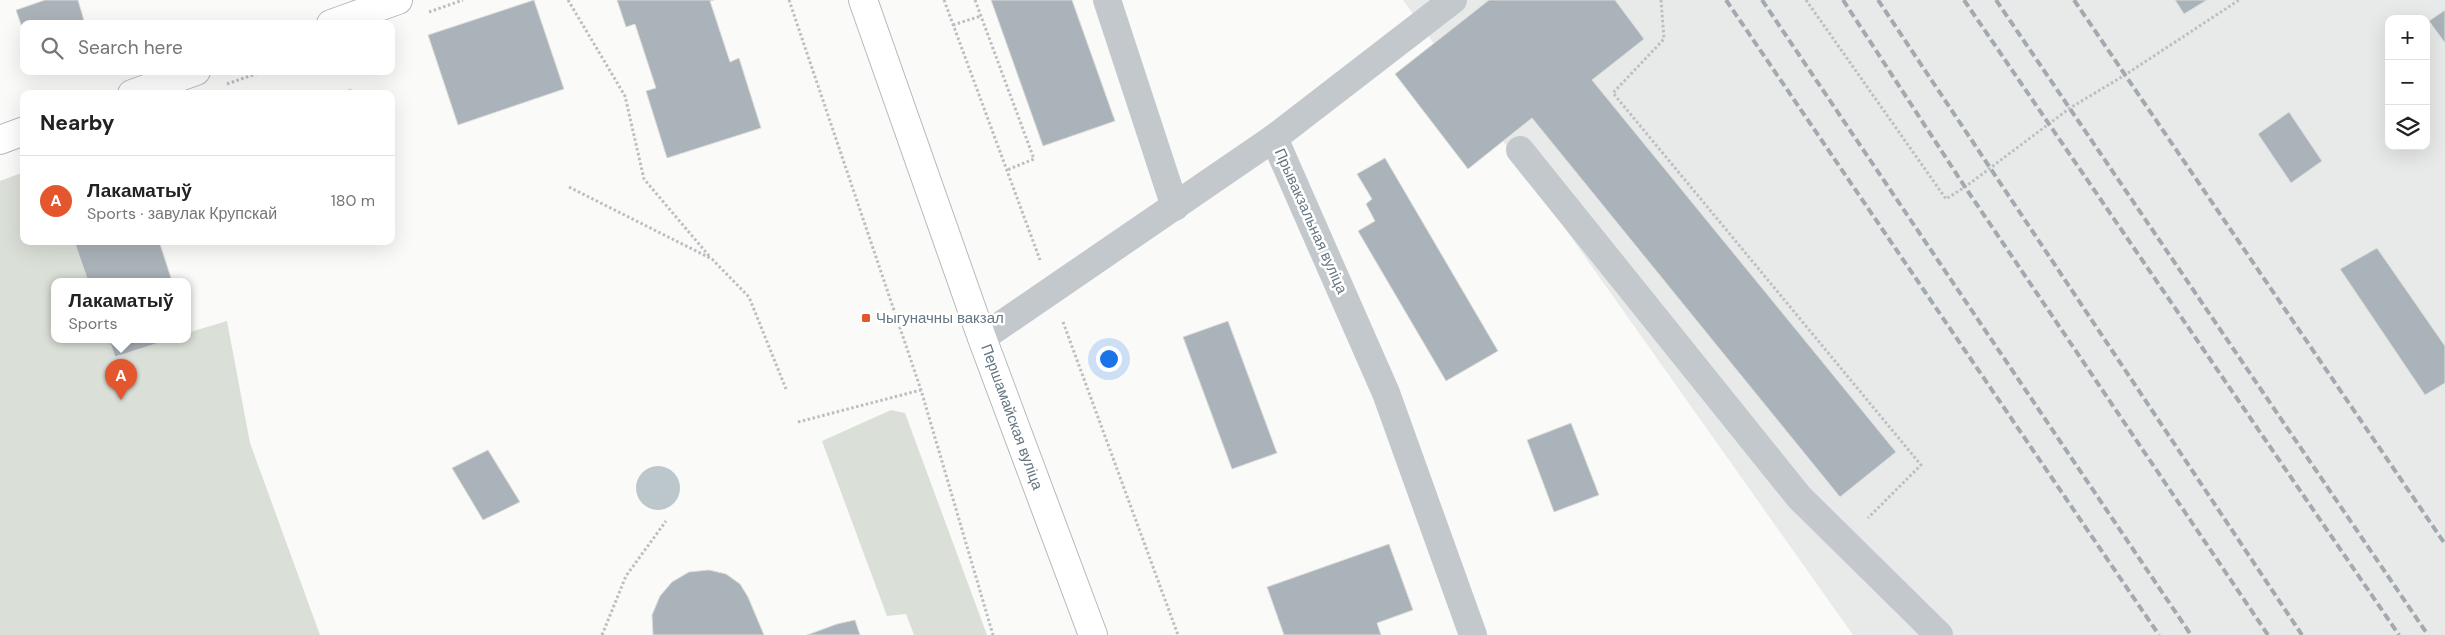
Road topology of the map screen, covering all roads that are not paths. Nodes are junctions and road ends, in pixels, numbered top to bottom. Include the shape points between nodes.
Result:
1 (398, 0) edge
2 (863, 0) edge
3 (1107, 0) edge
4 (1453, 0) edge
5 (342, 20) edge
6 (185, 75) edge
7 (143, 90) edge
8 (20, 132) edge
9 (1274, 138) junction
10 (0, 140) edge
11 (1520, 150) dead end
12 (1175, 207) junction
13 (982, 338) junction
14 (1093, 635) edge
15 (1473, 635) edge
16 (1939, 635) edge

1 - 5 main road
2 - 13 main road, Першамайская вуліца
3 - 12 street
4 - 9 street
6 - 7 main road
8 - 10 main road
9 - 12 street, Прывакзальная вуліца
9 - 15 street, Прывакзальная вуліца via 1386,393
11 - 16 street via 1799,498
12 - 13 street, Прывакзальная вуліца
13 - 14 main road, Першамайская вуліца

